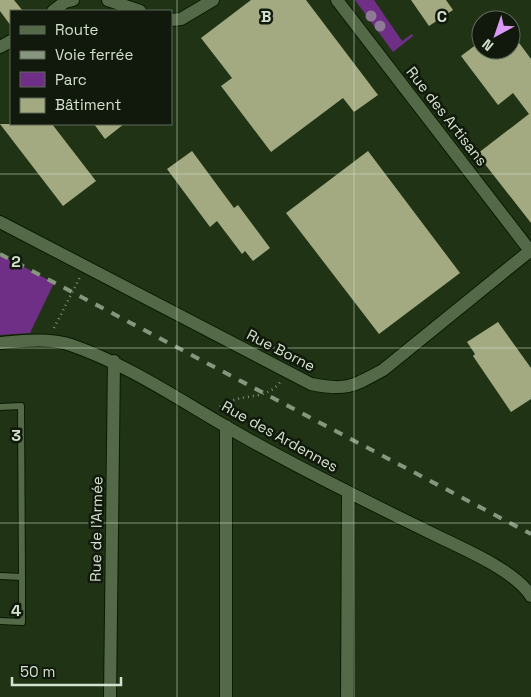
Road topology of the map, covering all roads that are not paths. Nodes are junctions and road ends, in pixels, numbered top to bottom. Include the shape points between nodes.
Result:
1 (73, 0) edge
2 (108, 0) edge
3 (213, 0) edge
4 (338, 0) edge
5 (54, 10) edge
6 (137, 10) edge
7 (172, 20) edge
8 (0, 222) edge
9 (531, 251) edge
10 (0, 343) edge
11 (114, 361) junction
12 (0, 407) edge
13 (226, 426) junction
14 (348, 492) junction
15 (0, 576) edge
16 (22, 577) junction
17 (531, 596) edge
18 (0, 621) edge
19 (110, 697) edge
20 (226, 697) edge
21 (347, 697) edge

1 - 5 street
2 - 6 street
3 - 7 street via 181,19
4 - 9 street, Rue des Artisans
8 - 9 street, Rue Borne via 311,384 337,389 359,384 383,370
10 - 11 street, Rue des Ardennes via 25,340 69,344
11 - 13 street, Rue des Ardennes
11 - 19 street, Rue de l'Armée
12 - 16 lane via 21,406
13 - 14 street, Rue des Ardennes
13 - 20 street
14 - 17 street, Rue des Ardennes via 476,556 509,575
14 - 21 street
15 - 16 lane
16 - 18 lane via 22,622

